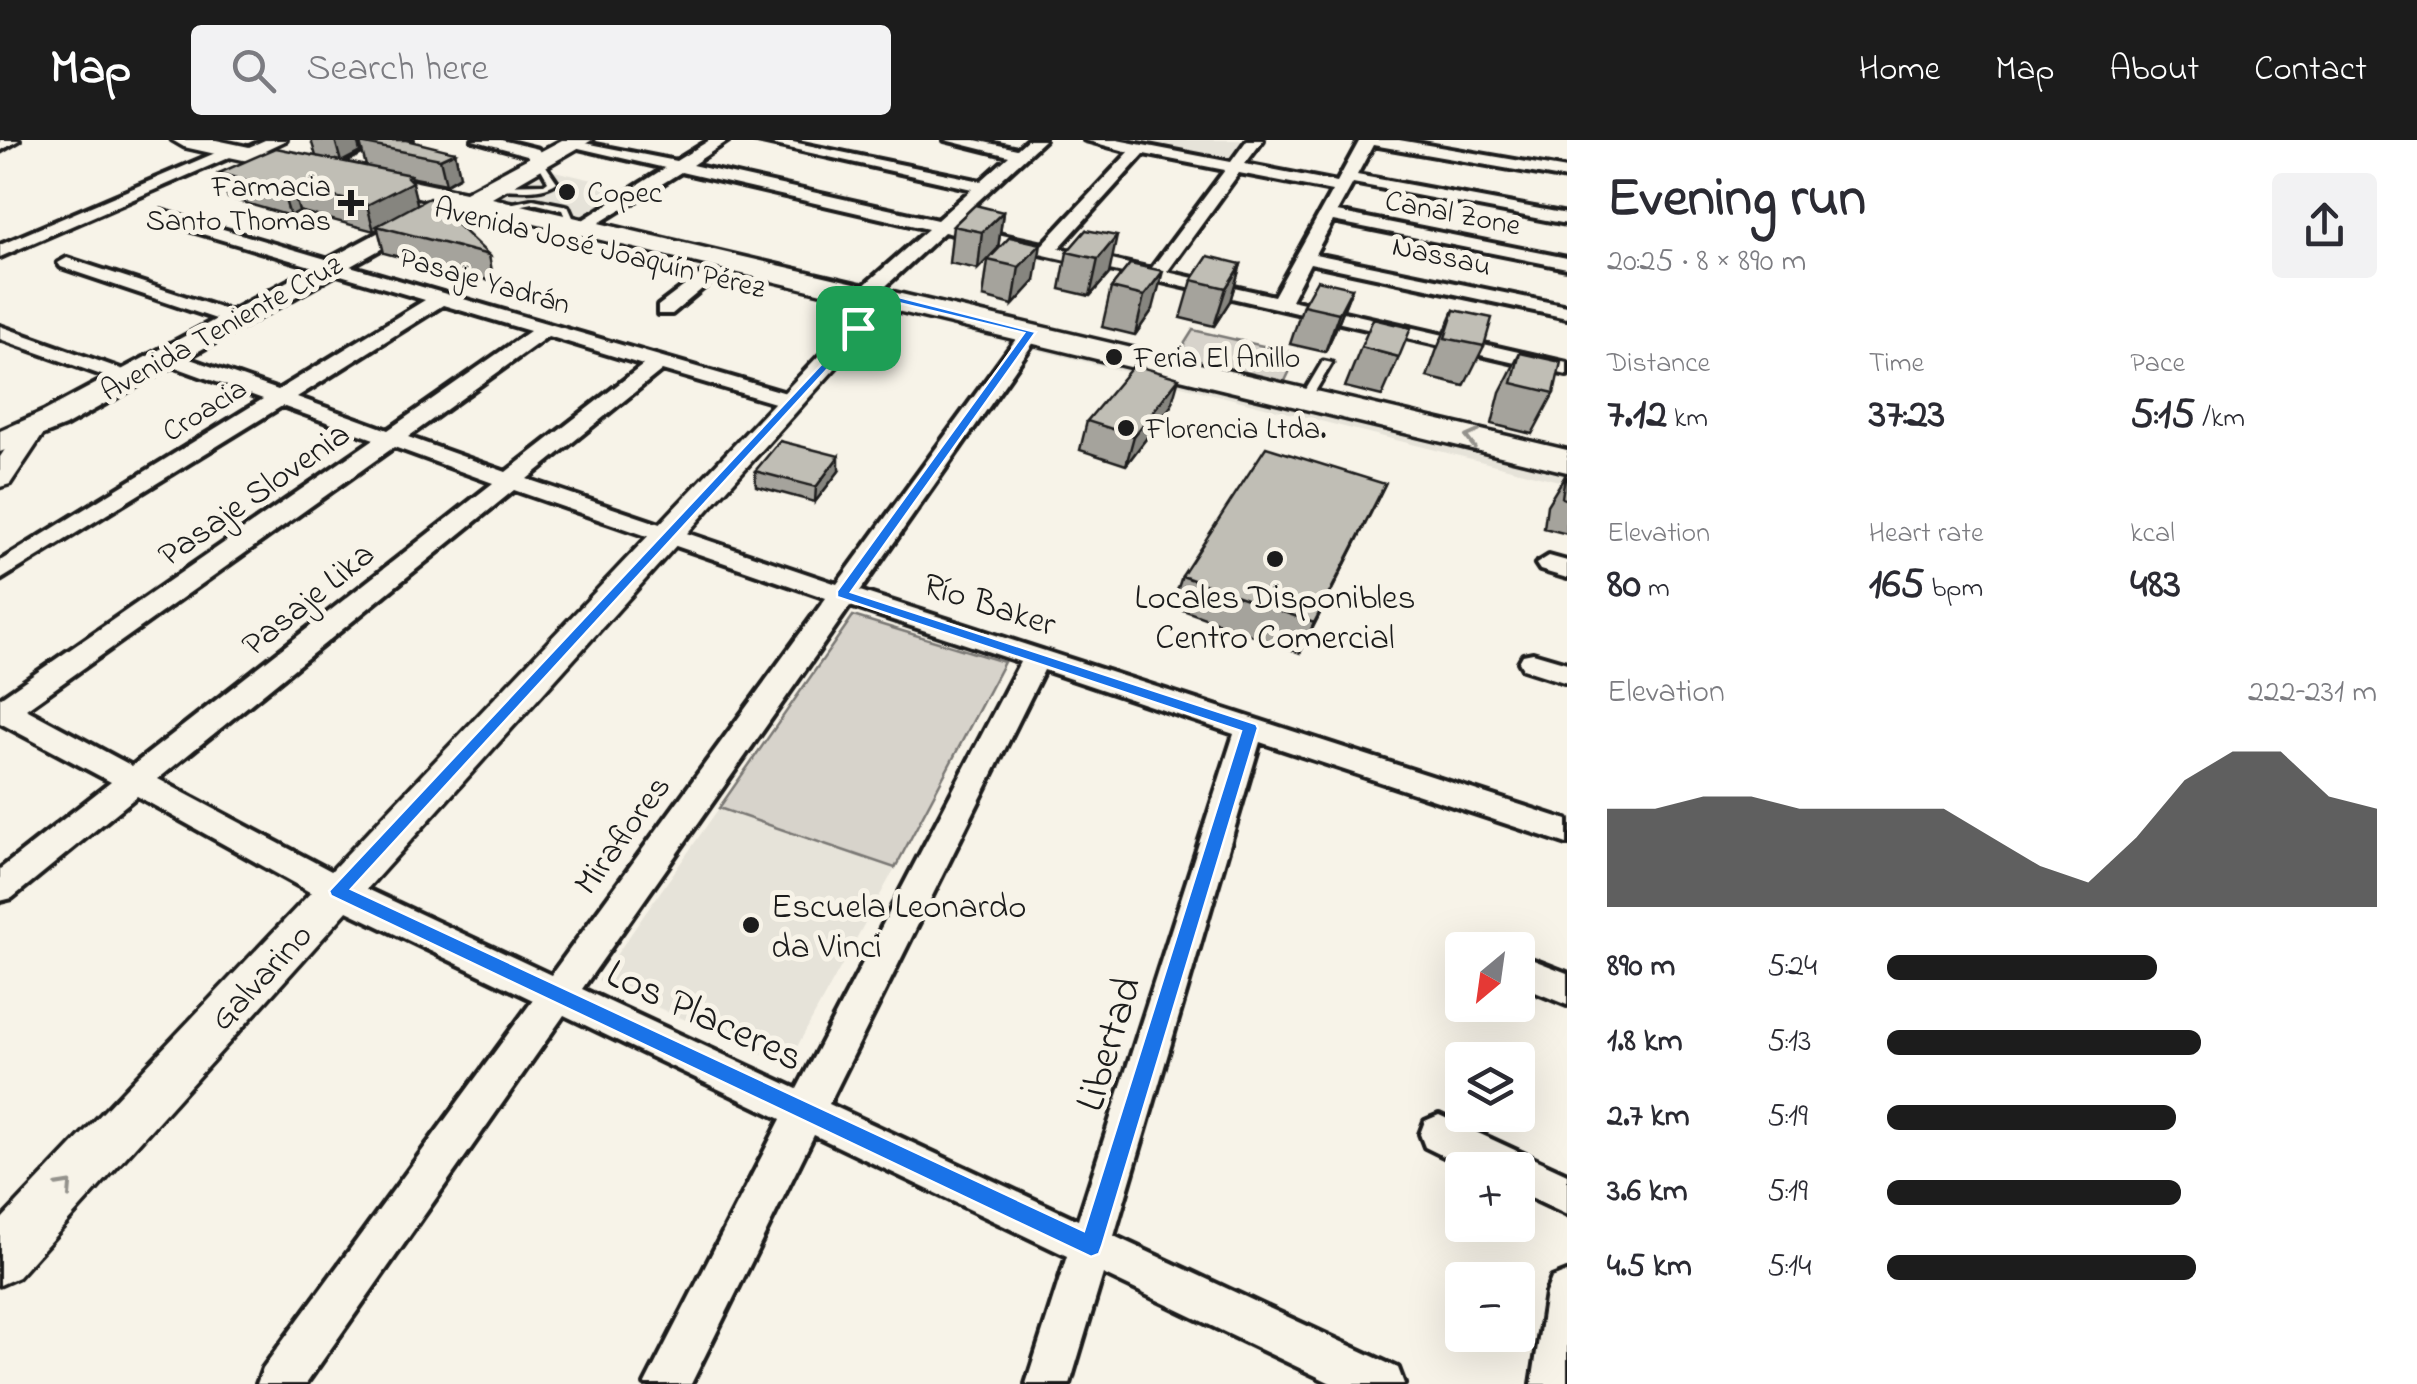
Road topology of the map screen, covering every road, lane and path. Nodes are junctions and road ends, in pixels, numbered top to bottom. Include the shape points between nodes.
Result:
1 (8, 140) edge
2 (184, 140) edge
3 (278, 140) edge
4 (404, 140) edge
5 (481, 140) edge
6 (721, 140) edge
7 (761, 140) edge
8 (953, 140) edge
9 (1036, 140) edge
10 (1093, 140) edge
11 (1255, 140) edge
12 (1370, 140) edge
13 (1484, 140) edge
14 (0, 144) edge
15 (1140, 149) junction
16 (239, 153) junction
17 (1021, 154) junction
18 (1477, 158) junction
19 (555, 159) edge
20 (679, 166) junction
21 (1235, 167) junction
22 (334, 174) junction
23 (1567, 174) edge
24 (1346, 183) junction
25 (984, 188) junction
26 (470, 200) junction
27 (1328, 215) junction
28 (162, 216) dead end
29 (565, 219) junction
30 (1567, 219) edge
31 (941, 226) junction
32 (1047, 250) junction
33 (0, 252) edge
34 (1305, 256) junction
35 (1567, 262) edge
36 (67, 263) dead end
37 (331, 266) junction
38 (708, 274) junction
39 (1156, 276) junction
40 (440, 298) junction
41 (876, 301) junction
42 (1279, 304) junction
43 (665, 310) dead end
44 (1567, 312) edge
45 (236, 319) junction
46 (546, 330) junction
47 (0, 332) edge
48 (1023, 340) junction
49 (166, 357) junction
50 (658, 362) junction
51 (1327, 363) dead end
52 (1567, 369) edge
53 (128, 378) junction
54 (1231, 392) junction
55 (280, 398) junction
56 (1306, 398) junction
57 (792, 402) junction
58 (32, 430) junction
59 (392, 438) junction
60 (0, 442) edge
61 (1567, 461) edge
62 (0, 478) edge
63 (511, 480) junction
64 (1567, 488) edge
65 (667, 537) junction
66 (0, 572) edge
67 (842, 594) junction
68 (1036, 658) junction
69 (1533, 662) dead end
70 (1567, 673) edge
71 (1, 711) edge
72 (1250, 728) junction
73 (134, 781) junction
74 (1567, 832) edge
75 (0, 888) edge
76 (338, 891) junction
77 (1535, 976) edge
78 (1567, 990) edge
79 (556, 994) junction
80 (805, 1112) junction
81 (1438, 1134) dead end
82 (1476, 1152) edge
83 (1535, 1180) edge
84 (1567, 1196) edge
85 (1091, 1246) junction
86 (0, 1259) edge
87 (1567, 1293) edge
88 (279, 1384) edge
89 (667, 1384) edge
90 (1048, 1384) edge
91 (1382, 1384) edge
92 (1554, 1384) edge

1 - 14 main road
2 - 16 main road, Avenida José Joaquín Pérez
3 - 16 street
4 - 22 street
5 - 19 street
6 - 20 street
7 - 25 street
8 - 17 street
9 - 17 street
10 - 15 street
11 - 21 street
12 - 18 street
12 - 24 street
13 - 18 street
15 - 21 street
15 - 32 street
16 - 22 main road, Avenida José Joaquín Pérez
16 - 33 street
17 - 25 street
18 - 23 street
19 - 20 street
19 - 26 main road, Avenida Teniente Cruz
19 - 26 main road, Avenida Teniente Cruz
20 - 29 street
20 - 31 street
21 - 24 street
21 - 39 street
22 - 26 main road, Avenida José Joaquín Pérez via 355,185
24 - 27 street
24 - 30 street
25 - 31 street
26 - 29 main road, Avenida José Joaquín Pérez
26 - 29 main road, Avenida José Joaquín Pérez
26 - 37 main road, Avenida Teniente Cruz
27 - 34 street
27 - 35 street, Canal Zone
28 - 37 street, Pasaje Yadrán
29 - 38 main road, Avenida José Joaquín Pérez
29 - 41 main road, Avenida José Joaquín Pérez
31 - 32 street
31 - 41 street
32 - 39 street
34 - 42 street
34 - 44 street, Nassau
36 - 45 street
37 - 40 street, Pasaje Yadrán
37 - 45 main road, Avenida Teniente Cruz
38 - 41 main road, Avenida José Joaquín Pérez
38 - 43 street
39 - 42 street
40 - 46 street, Pasaje Yadrán
40 - 55 street, Croacia
41 - 48 main road, Avenida José Joaquín Pérez
41 - 57 street, Galvarino
42 - 52 street
45 - 49 main road, Avenida Teniente Cruz
46 - 50 street, Pasaje Yadrán
46 - 59 street, Pasaje Slovenia
47 - 53 street
48 - 54 main road, Avenida José Joaquín Pérez
48 - 67 street, Miraflores
49 - 53 main road, Avenida Teniente Cruz
49 - 55 street, Río Baker
50 - 57 street, Pasaje Yadrán
50 - 63 street, Pasaje Lika
51 - 56 lane
53 - 58 main road, Avenida Teniente Cruz
54 - 56 main road, Avenida José Joaquín Pérez
54 - 64 main road, Avenida José Joaquín Pérez
55 - 59 street, Río Baker
55 - 66 street, Croacia
61 -> 56 main road, Avenida José Joaquín Pérez
57 - 65 street, Galvarino
58 - 60 main road, Avenida Teniente Cruz
58 - 62 street
59 - 63 street, Río Baker
59 - 71 street, Pasaje Slovenia
63 - 65 street, Río Baker
63 - 73 street, Pasaje Lika
65 - 67 street, Río Baker
65 - 76 street, Galvarino
67 - 68 street, Río Baker
67 - 79 street, Miraflores
68 - 72 street, Río Baker
68 - 80 street
69 - 70 street
71 - 73 street, Los Placeres
72 - 74 street, Río Baker
72 - 85 street, Libertad
73 - 75 street, Pasaje Lika
73 - 76 street, Los Placeres
76 - 79 street, Los Placeres
86 -> 76 street, Galvarino
77 - 78 street
79 - 80 street, Los Placeres
79 - 88 street, Miraflores
80 - 85 street, Los Placeres
80 - 89 street
81 - 82 street
83 - 84 street
85 - 90 street, Libertad
85 - 91 street, Los Placeres
87 - 92 street

